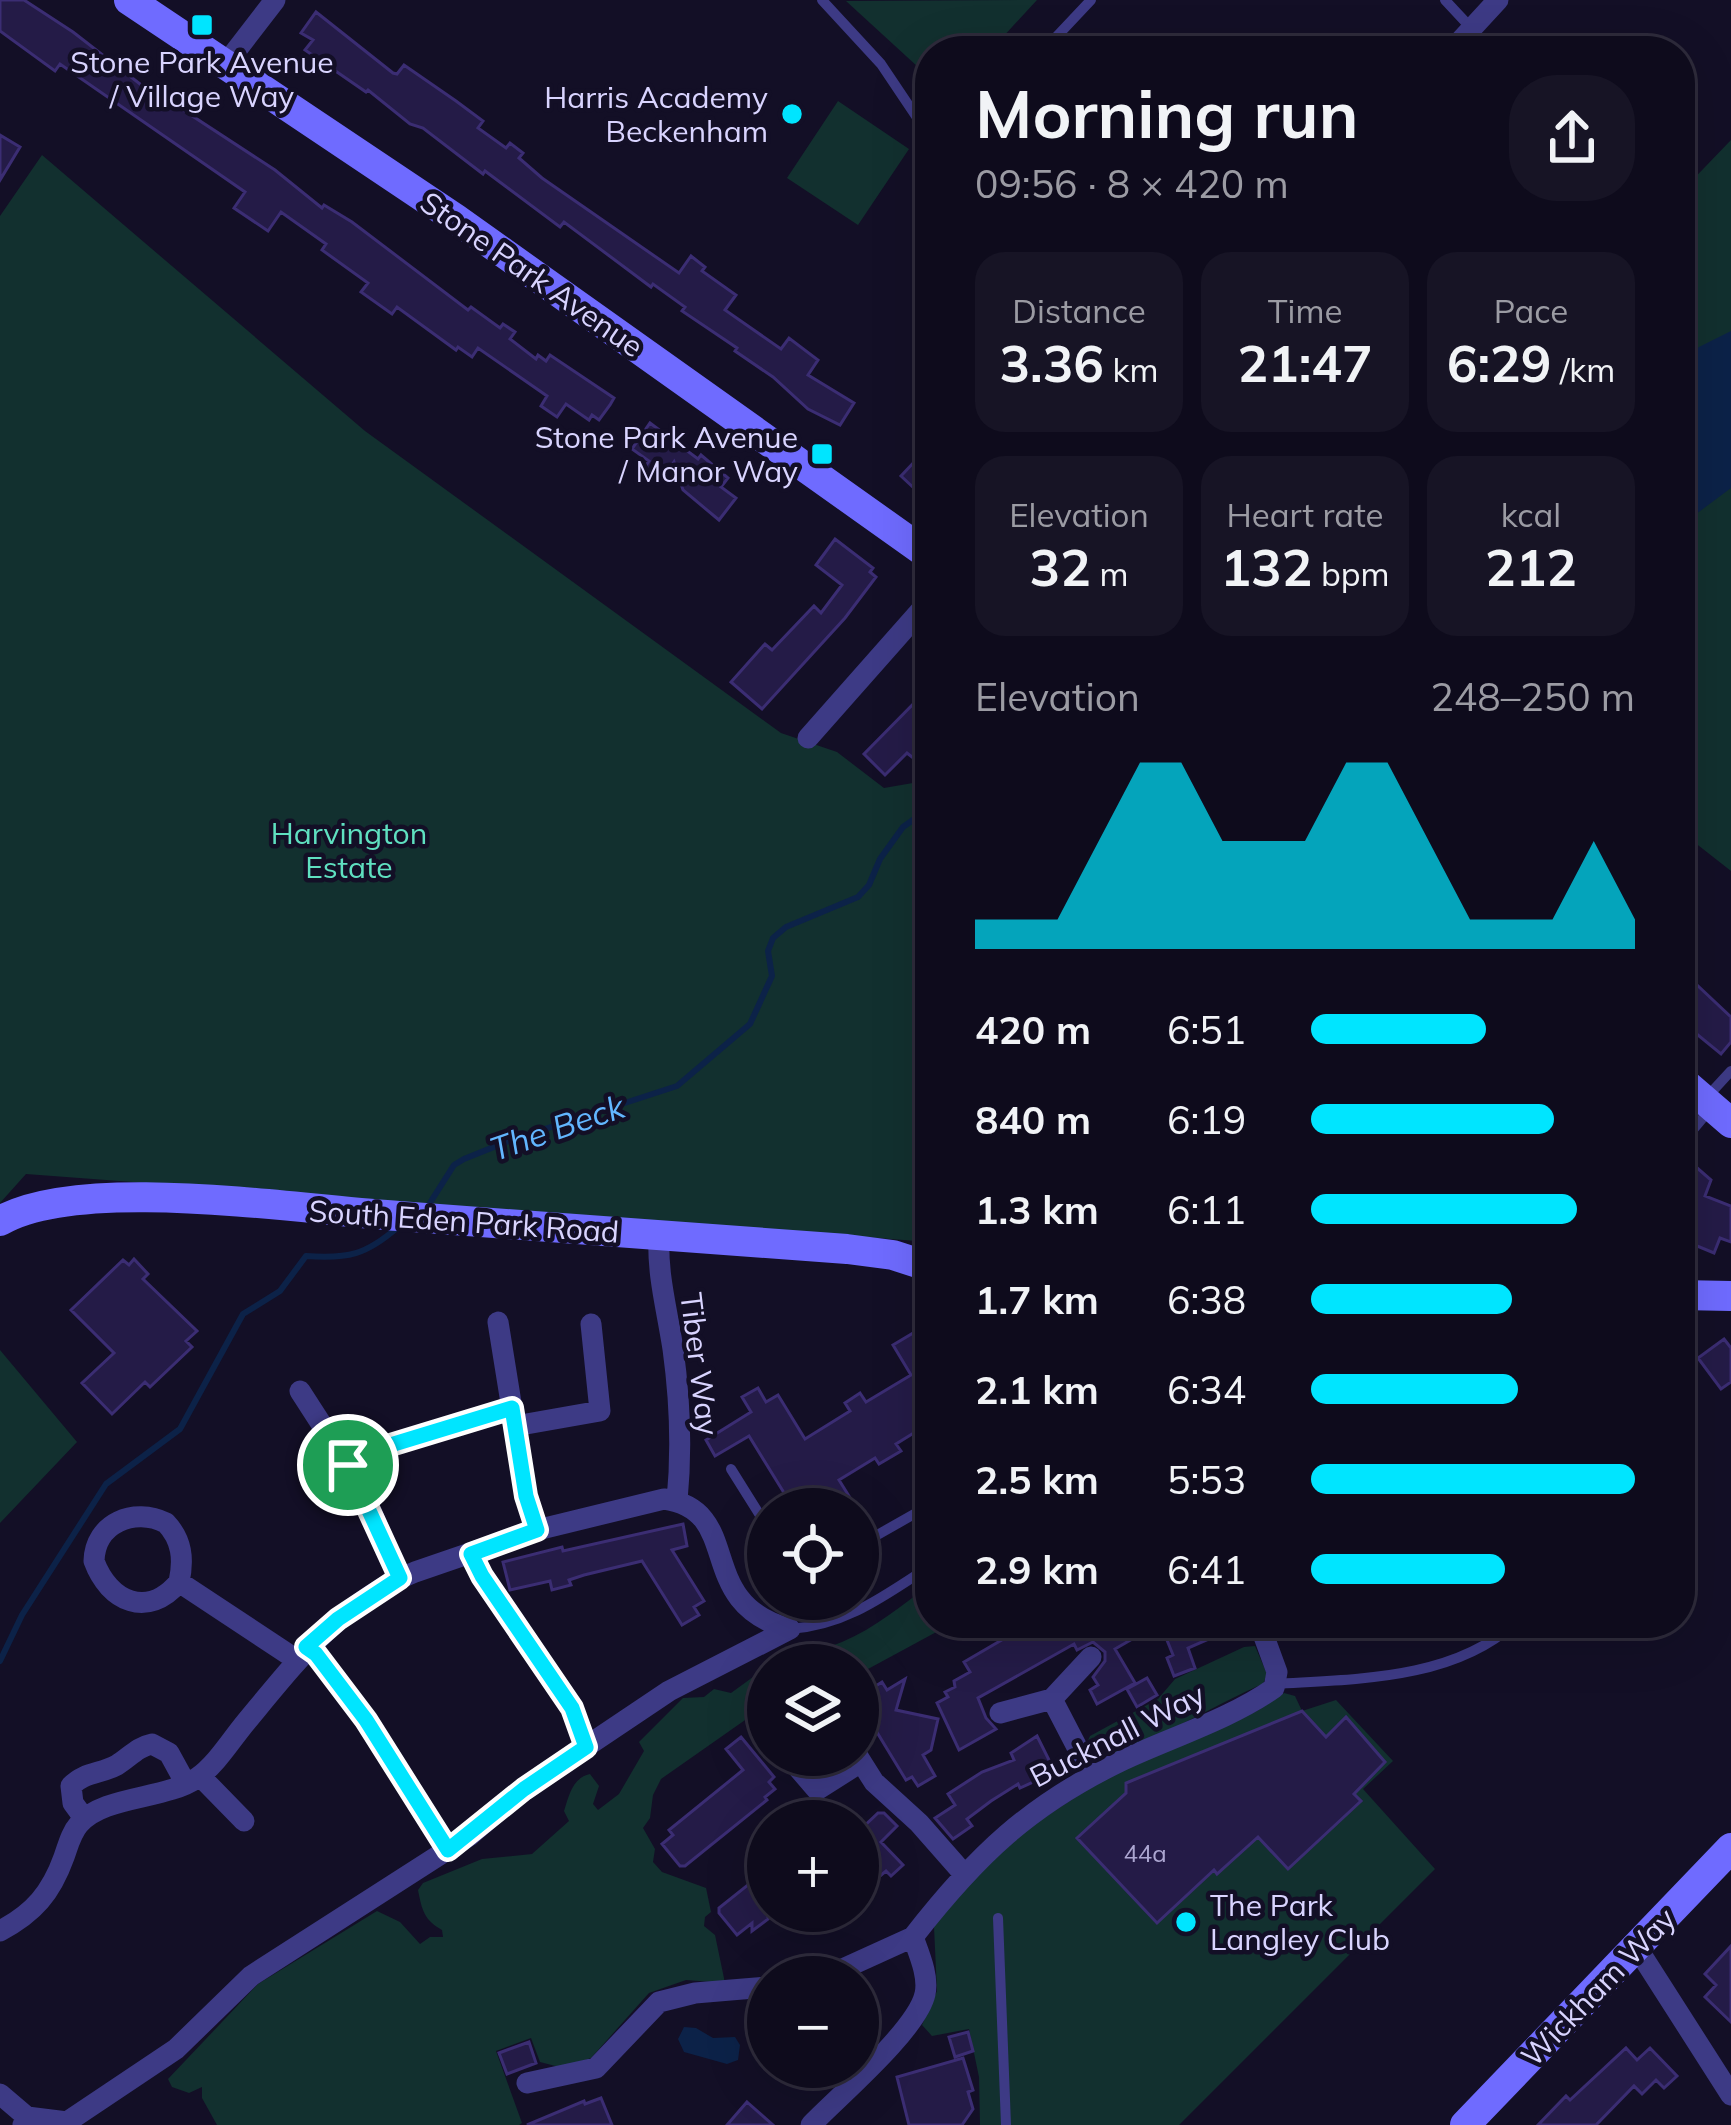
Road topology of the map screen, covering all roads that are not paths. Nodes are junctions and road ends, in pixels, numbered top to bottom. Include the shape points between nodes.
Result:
1 (129, 0) edge
2 (275, 0) edge
3 (822, 0) edge
4 (1090, 0) edge
5 (1444, 0) edge
6 (1481, 11) edge
7 (1057, 36) edge
8 (1462, 36) edge
9 (225, 65) junction
10 (915, 115) edge
11 (915, 545) edge
12 (915, 617) edge
13 (808, 738) dead end
14 (1731, 1071) edge
15 (1716, 1110) edge
16 (4, 1214) edge
17 (659, 1235) junction
18 (915, 1263) edge
19 (1695, 1295) edge
20 (1731, 1296) edge
21 (498, 1322) dead end
22 (591, 1324) dead end
23 (300, 1391) dead end
24 (514, 1417) junction
25 (348, 1465) junction
26 (731, 1469) dead end
27 (747, 1495) edge
28 (677, 1501) junction
29 (915, 1513) edge
30 (537, 1530) junction
31 (879, 1534) edge
32 (471, 1554) junction
33 (915, 1576) edge
34 (400, 1578) junction
35 (179, 1582) junction
36 (790, 1629) junction
37 (1265, 1638) edge
38 (1498, 1638) edge
39 (302, 1654) junction
40 (1091, 1657) dead end
41 (1276, 1684) junction
42 (1052, 1700) junction
43 (1000, 1713) dead end
44 (586, 1747) junction
45 (805, 1776) edge
46 (835, 1776) edge
47 (870, 1776) edge
48 (1092, 1776) junction
49 (193, 1780) junction
50 (84, 1818) junction
51 (244, 1821) dead end
52 (1731, 1848) edge
53 (448, 1850) junction
54 (964, 1873) junction
55 (998, 1918) dead end
56 (0, 1931) edge
57 (913, 1937) junction
58 (1637, 1948) junction
59 (871, 1956) edge
60 (747, 1988) edge
61 (527, 2083) dead end
62 (0, 2094) edge
63 (1731, 2096) edge
64 (25, 2121) edge
65 (812, 2125) edge
66 (1006, 2125) edge
67 (1465, 2125) edge

1 - 9 street, Stone Park Avenue
2 - 9 street
3 - 10 lane
4 - 7 lane
5 - 6 lane
6 - 8 street
9 - 11 street, Stone Park Avenue
12 - 13 street
14 - 15 lane
16 - 17 street, South Eden Park Road via 94,1198
17 - 18 street, South Eden Park Road via 873,1252
17 - 28 street, Tiber Way via 680,1425
19 - 20 street
21 - 24 street
22 - 24 street via 600,1411
23 - 25 street
24 - 25 street via 384,1447
24 - 30 street
25 - 34 street
26 - 27 lane
28 - 30 street
28 - 36 street via 711,1529 741,1604
29 - 31 lane
30 - 32 street
32 - 34 street
32 - 44 street via 572,1708
33 - 36 lane via 859,1612
34 - 39 street
35 - 35 street via 180,1543 166,1522 137,1516 100,1538 94,1561 125,1601 157,1599
35 - 39 street
36 - 44 street via 669,1690
37 - 41 street
38 - 41 lane via 1444,1663
39 - 49 street
39 - 53 street via 316,1654 366,1720
40 - 42 street
41 - 48 street, Bucknall Way
42 - 43 street
42 - 48 street
44 - 53 street
45 - 46 street via 817,1790
47 - 54 street
48 - 54 street, Bucknall Way via 1034,1811
49 - 50 street
49 - 50 street via 160,1746 143,1746 71,1786
49 - 51 street
50 - 56 street via 50,1892
52 - 58 street, Wickham Way
53 - 64 street via 251,1976 176,2049 67,2122
54 - 57 street, Bucknall Way
55 - 66 lane
57 - 59 street
57 - 65 street via 926,1980 920,2008
58 - 63 street
58 - 67 street, Wickham Way
60 - 61 street via 665,2000 590,2072
62 - 64 street

